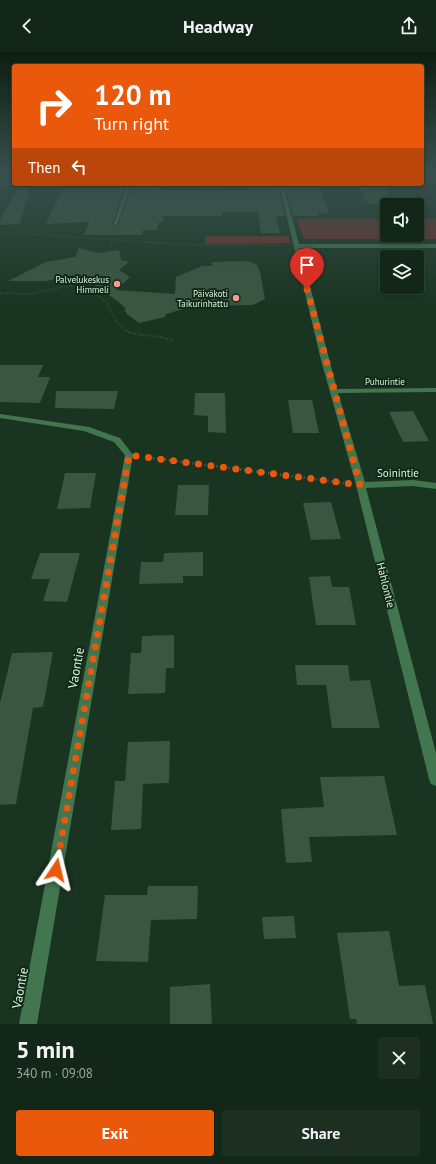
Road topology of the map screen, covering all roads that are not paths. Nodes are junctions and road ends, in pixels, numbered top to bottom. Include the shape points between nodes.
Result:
1 (117, 218) edge
2 (290, 218) edge
3 (115, 225) dead end
4 (297, 245) junction
5 (436, 246) edge
6 (436, 390) edge
7 (334, 391) junction
8 (0, 416) edge
9 (360, 485) junction
10 (436, 486) edge
11 (436, 779) edge
12 (28, 1024) edge

1 - 3 street
2 - 4 street, Hahlontie
4 - 5 street
4 - 7 street, Hahlontie
6 - 7 street, Puhurintie
7 - 9 street, Hahlontie
8 - 12 street, Vaontie via 86,429 118,440 129,455
9 - 10 street, Soinintie via 413,483
9 - 11 street, Hahlontie

